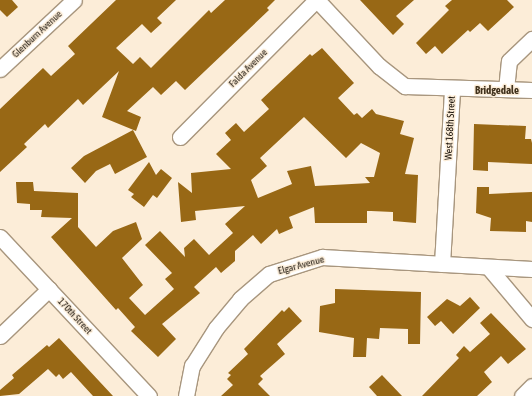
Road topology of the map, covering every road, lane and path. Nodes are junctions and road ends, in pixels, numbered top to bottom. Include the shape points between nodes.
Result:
1 (74, 0) edge
2 (317, 0) edge
3 (532, 39) edge
4 (0, 69) edge
5 (452, 89) junction
6 (506, 90) junction
7 (532, 90) edge
8 (180, 137) dead end
9 (0, 237) edge
10 (442, 264) junction
11 (488, 268) junction
12 (532, 269) edge
13 (49, 289) junction
14 (532, 319) edge
15 (0, 336) edge
16 (532, 386) edge
17 (149, 396) edge
18 (186, 396) edge
19 (522, 396) edge

1 - 4 street, Glenburn Avenue
2 - 5 street, West 168th Street via 379,66 405,86
2 - 8 street, Falda Avenue
3 - 6 street via 510,61
5 - 6 street
5 - 10 street, West 168th Street
6 - 7 street
9 - 13 street, 170th Street
10 - 11 street, Elgar Avenue
10 - 18 street, Elgar Avenue via 322,257 269,274 240,299 216,328 192,366
11 - 12 street, Elgar Avenue
11 - 14 street
13 - 15 street
13 - 17 street, 170th Street
16 - 19 street

